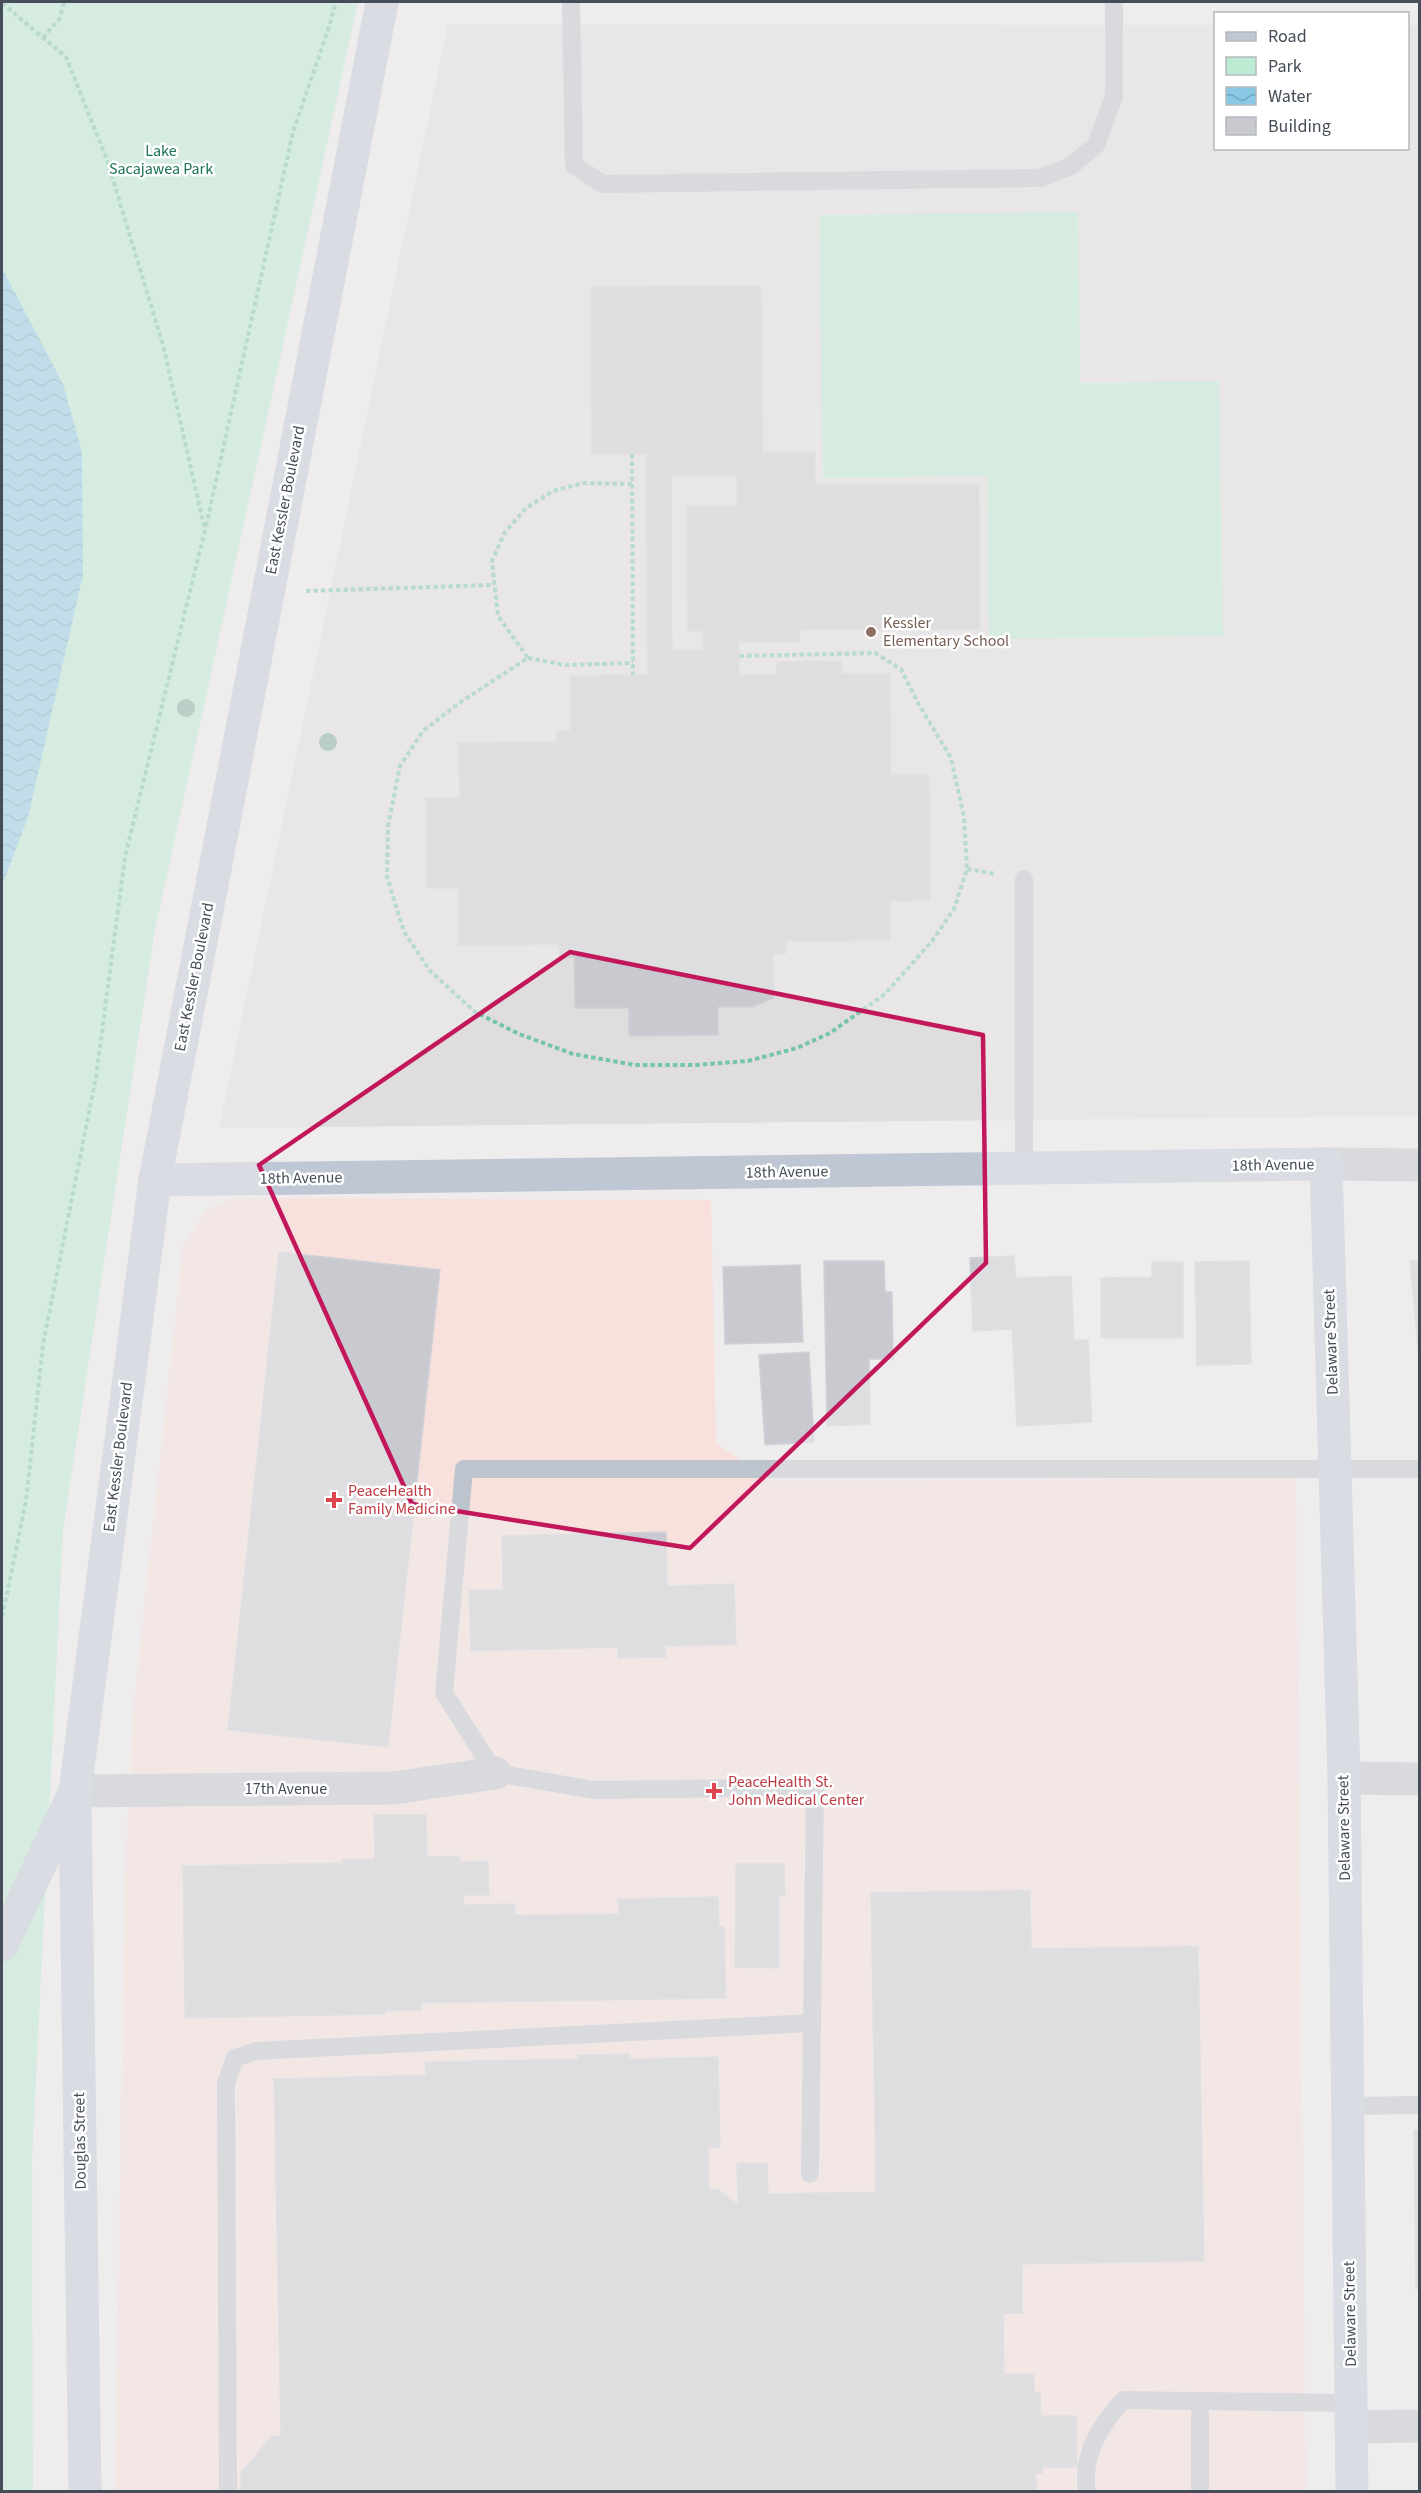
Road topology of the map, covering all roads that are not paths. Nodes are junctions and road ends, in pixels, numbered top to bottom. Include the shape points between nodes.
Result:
1 (382, 2) edge
2 (571, 2) edge
3 (1114, 2) edge
4 (1024, 879) dead end
5 (1326, 1164) junction
6 (1419, 1165) edge
7 (1024, 1168) junction
8 (154, 1180) junction
9 (1419, 1469) edge
10 (1334, 1470) junction
11 (495, 1773) junction
12 (1344, 1778) junction
13 (1419, 1779) edge
14 (75, 1791) junction
15 (2, 1945) edge
16 (812, 2023) junction
17 (1419, 2105) edge
18 (1347, 2106) junction
19 (810, 2174) dead end
20 (1200, 2401) junction
21 (1351, 2415) junction
22 (1419, 2426) edge
23 (85, 2492) edge
24 (228, 2492) edge
25 (1087, 2492) edge
26 (1200, 2492) edge
27 (1352, 2492) edge

1 - 8 street, East Kessler Boulevard
2 - 3 lane via 574,165 602,184 1040,178 1071,166 1096,145 1114,96
4 - 7 lane
5 - 6 street, 18th Avenue
5 - 7 street, 18th Avenue
5 - 10 street, Delaware Street
7 - 8 street, 18th Avenue
8 - 14 street, East Kessler Boulevard
9 - 10 lane
10 - 11 lane via 464,1469 444,1693
10 - 12 street, Delaware Street
11 - 14 street, 17th Avenue via 394,1788
11 - 16 lane via 594,1790 815,1787
12 - 13 street
12 - 18 street, Delaware Street
14 - 15 street, East Kessler Boulevard
14 - 23 street, Douglas Street
16 - 19 lane
16 - 24 lane via 256,2051 235,2058 226,2083
17 - 18 lane
18 - 21 street, Delaware Street
20 - 21 lane
20 - 25 lane via 1123,2400 1102,2423 1089,2452
20 - 26 lane
21 - 22 street
21 - 27 street, Delaware Street

